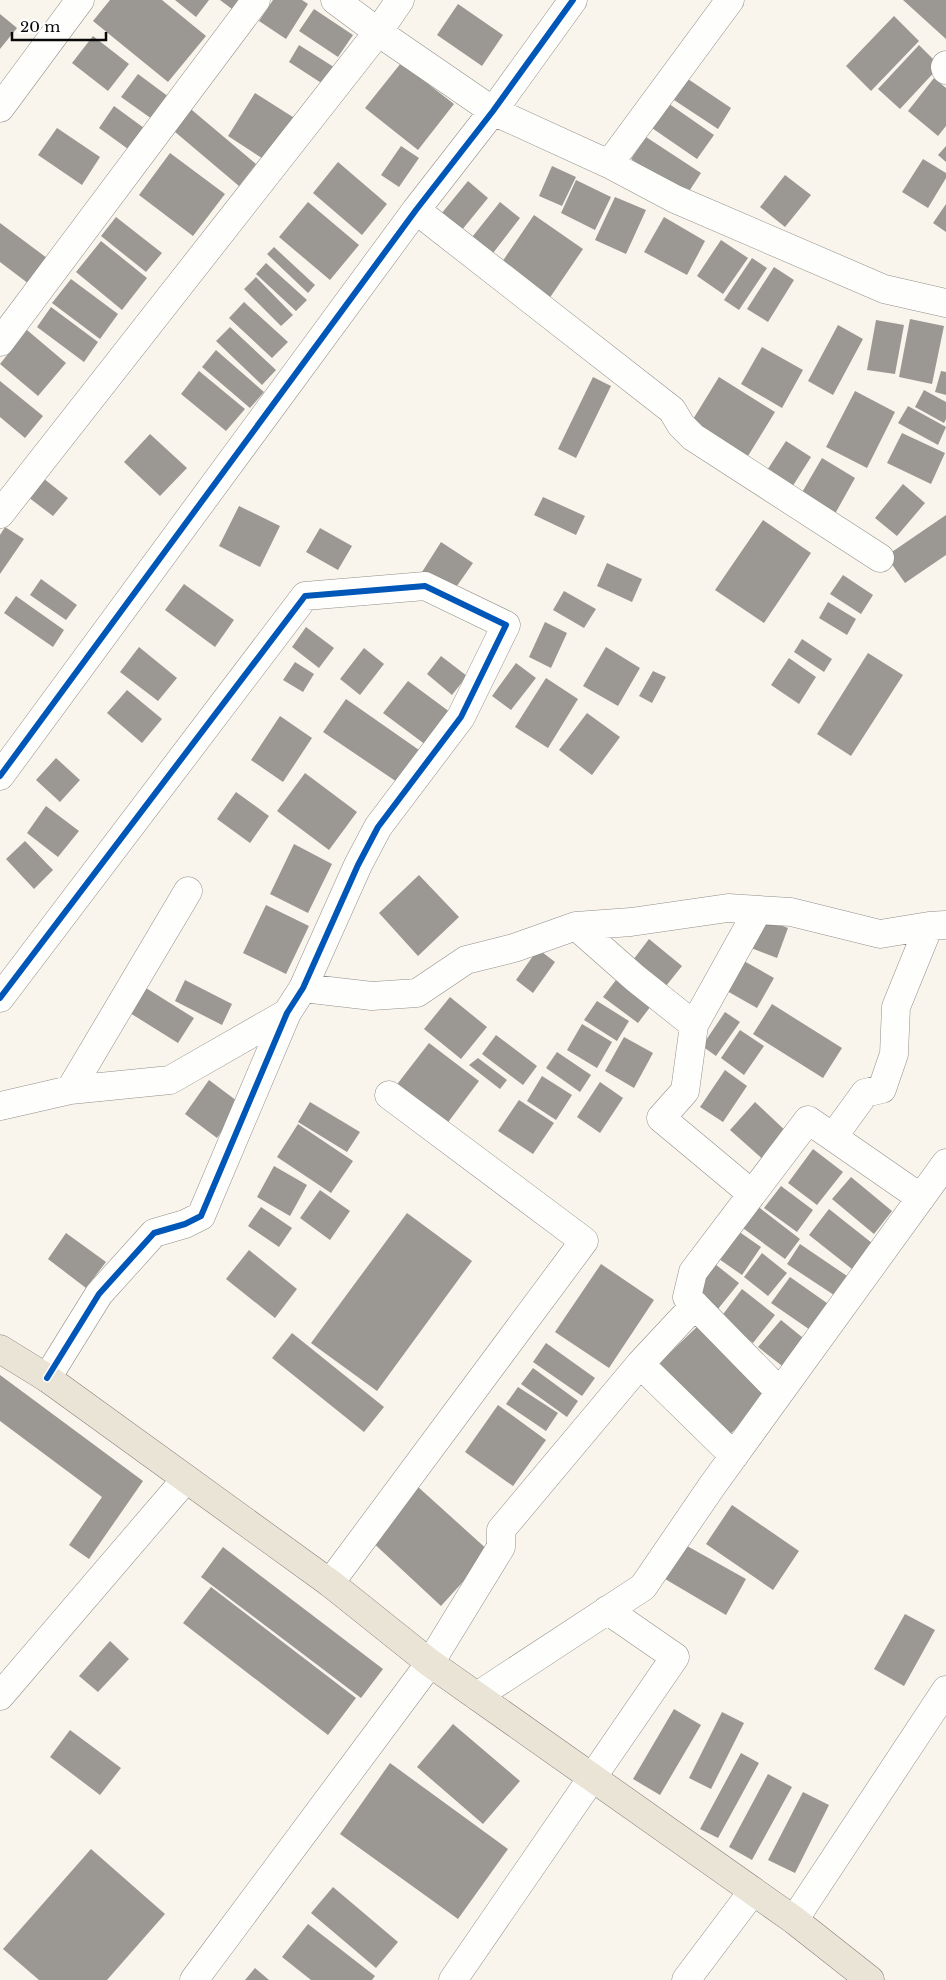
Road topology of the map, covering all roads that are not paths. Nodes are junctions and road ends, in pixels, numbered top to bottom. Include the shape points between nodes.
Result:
1 (80, 0) edge
2 (256, 0) edge
3 (335, 0) edge
4 (400, 0) edge
5 (573, 0) edge
6 (730, 0) edge
7 (378, 32) junction
8 (946, 66) edge
9 (946, 70) edge
10 (0, 108) edge
11 (493, 111) junction
12 (609, 164) junction
13 (416, 210) junction
14 (946, 303) edge
15 (0, 342) edge
16 (0, 514) edge
17 (880, 558) dead end
18 (0, 776) edge
19 (188, 891) dead end
20 (758, 910) junction
21 (938, 925) edge
22 (576, 926) junction
23 (303, 988) junction
24 (0, 998) edge
25 (287, 1013) junction
26 (694, 1025) junction
27 (70, 1090) junction
28 (389, 1095) dead end
29 (0, 1106) edge
30 (833, 1137) junction
31 (946, 1163) edge
32 (752, 1194) junction
33 (921, 1198) junction
34 (695, 1305) junction
35 (0, 1350) edge
36 (640, 1364) junction
37 (47, 1378) junction
38 (780, 1392) junction
39 (734, 1456) junction
40 (185, 1480) junction
41 (330, 1583) junction
42 (606, 1610) junction
43 (430, 1663) junction
44 (946, 1690) edge
45 (0, 1696) edge
46 (477, 1696) junction
47 (592, 1777) junction
48 (753, 1891) junction
49 (794, 1920) junction
50 (194, 1980) edge
51 (453, 1980) edge
52 (686, 1980) edge
53 (870, 1980) edge

1 - 10 street
2 - 15 street
3 - 7 street
4 - 7 street
5 - 11 street
6 - 12 street
7 - 11 street
7 - 16 street
8 - 9 street
11 - 12 street
11 - 13 street
12 - 14 street via 675,199 884,289
13 - 17 street via 672,410 693,437
13 - 18 street
19 - 27 street
20 - 21 street via 791,912 880,934
20 - 22 street via 728,908
20 - 26 street
21 - 30 street via 896,1007 894,1054 882,1089 865,1093
22 - 23 street via 514,948 466,960 417,993 372,996
22 - 26 street
23 - 24 street via 378,827 461,717 506,625 425,586 305,596
23 - 25 street
25 - 27 street via 170,1080
25 - 37 street via 201,1216 154,1233 99,1294
26 - 32 street via 685,1091 661,1118
27 - 29 street
28 - 41 street via 584,1241
30 - 32 street via 808,1120
30 - 33 street
31 - 33 street
32 - 34 street via 693,1272 688,1297
33 - 38 street
34 - 36 street
34 - 38 street
35 - 37 main road
36 - 39 street
36 - 43 street via 501,1530 501,1547
37 - 40 main road
38 - 39 street
39 - 42 street via 644,1587
40 - 41 main road
40 - 45 street
41 - 43 main road
42 - 46 street
42 - 47 street via 675,1657
43 - 46 main road
43 - 50 street
44 - 49 street
46 - 47 main road
47 - 48 main road
47 - 51 street
48 - 49 main road
48 - 52 street
49 - 53 main road

